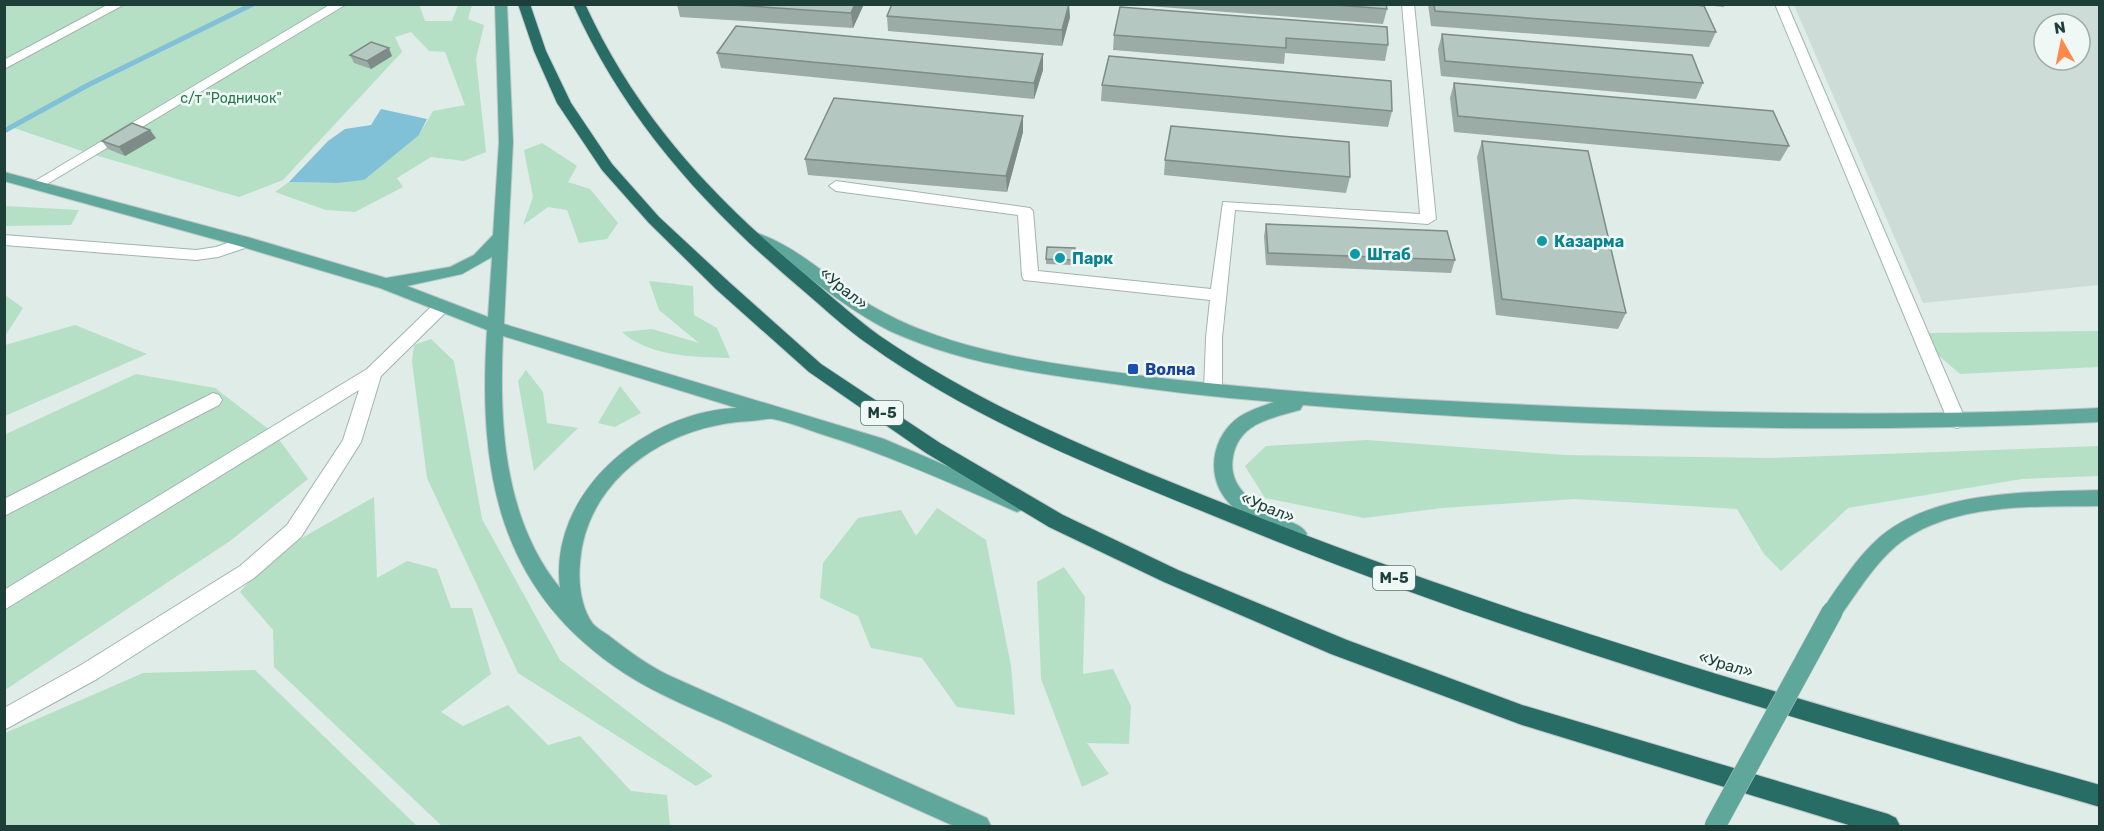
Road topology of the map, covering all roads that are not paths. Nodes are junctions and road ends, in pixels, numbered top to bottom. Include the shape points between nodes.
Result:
1 (119, 4) edge
2 (501, 4) edge
3 (524, 4) edge
4 (579, 4) edge
5 (1408, 4) edge
6 (1781, 4) edge
7 (339, 5) edge
8 (4, 65) edge
9 (4, 176) edge
10 (37, 184) junction
11 (836, 186) dead end
12 (748, 233) junction
13 (501, 235) junction
14 (4, 240) edge
15 (245, 242) junction
16 (386, 284) junction
17 (1218, 294) junction
18 (442, 306) junction
19 (495, 327) junction
20 (373, 373) junction
21 (1213, 390) junction
22 (213, 400) dead end
23 (1316, 401) junction
24 (2100, 415) edge
25 (791, 416) junction
26 (1957, 421) junction
27 (2100, 498) edge
28 (4, 508) edge
29 (1056, 521) junction
30 (1360, 566) junction
31 (4, 601) edge
32 (590, 635) junction
33 (4, 720) edge
34 (2100, 796) edge
35 (979, 826) edge
36 (1715, 826) edge
37 (1888, 826) edge

1 - 8 lane
2 - 13 main road via 506,142
3 - 29 highway, М-5 via 564,103 607,167 654,220 815,368 933,448
4 - 12 highway, «Урал» / М-5 via 621,87 652,130
5 - 17 lane via 1428,219 1228,205
6 - 26 lane
7 - 10 lane
9 - 10 main road
10 - 15 main road
11 - 17 lane via 1025,211 1030,276
12 - 21 main road via 789,256 855,305 933,341 1046,369
12 - 30 highway, «Урал» / М-5 via 874,339 1005,416 1215,509
13 - 16 main road via 490,251 470,264 441,274
13 - 19 main road
14 - 15 lane via 196,255
15 - 16 main road
16 - 18 main road
17 - 21 lane
18 - 19 main road
18 - 20 lane
19 - 25 main road
19 - 32 main road via 493,423 499,475 511,524 534,571 556,603
20 - 31 lane
20 - 33 lane via 352,442 294,531 247,572 89,672
21 - 23 main road
22 - 28 lane
23 - 26 main road via 1782,423
23 - 30 main road via 1252,417 1226,444 1220,470 1232,495 1251,511
24 - 26 main road
25 - 29 main road via 877,444
25 - 32 main road via 749,413 711,418 673,430 634,452 604,479 579,519 572,538 568,576 574,609
27 - 36 main road, bridge via 1956,511 1920,523 1890,540 1860,572 1832,612
29 - 37 highway, М-5 via 1171,576 1318,638 1522,715
30 - 34 highway, «Урал» / М-5 via 1710,682
32 - 35 main road via 630,666

